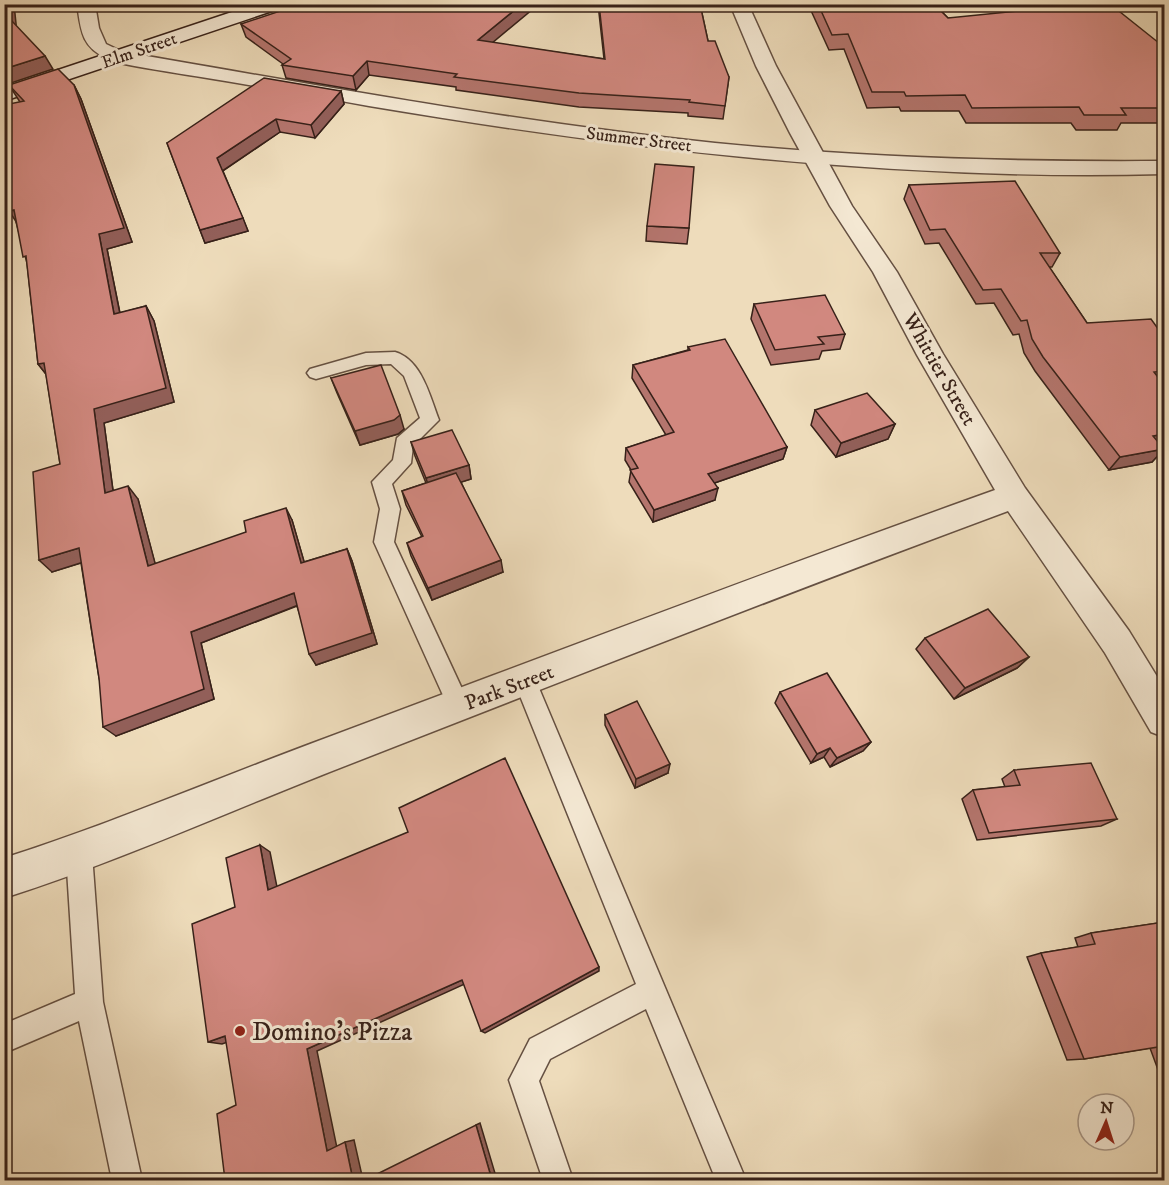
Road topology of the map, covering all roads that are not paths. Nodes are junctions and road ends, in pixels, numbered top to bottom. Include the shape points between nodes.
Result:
1 (86, 4) edge
2 (274, 4) edge
3 (739, 4) edge
4 (118, 57) junction
5 (4, 95) edge
6 (813, 157) junction
7 (1164, 168) edge
8 (316, 373) dead end
9 (1014, 496) junction
10 (525, 681) junction
11 (459, 706) junction
12 (1164, 720) edge
13 (79, 854) junction
14 (4, 878) edge
15 (654, 990) junction
16 (89, 1002) junction
17 (4, 1039) edge
18 (127, 1180) edge
19 (558, 1180) edge
20 (731, 1180) edge

1 - 4 street via 98,46
2 - 4 street, Elm Street
3 - 6 street, Whittier Street
4 - 5 street, Elm Street
4 - 6 street, Summer Street via 549,127
6 - 7 street, Summer Street
6 - 9 street, Whittier Street via 885,272
8 - 11 lane via 366,359 395,358 411,373 430,420 404,443 402,463 382,482 390,509 384,542
9 - 10 street, Park Street
9 - 12 street, Whittier Street via 1117,642
10 - 11 street, Park Street
10 - 15 lane
11 - 13 street, Park Street
13 - 14 street, Park Street
13 - 16 lane
15 - 19 lane via 540,1049 529,1070 524,1080
15 - 20 lane
16 - 17 lane
16 - 18 lane

